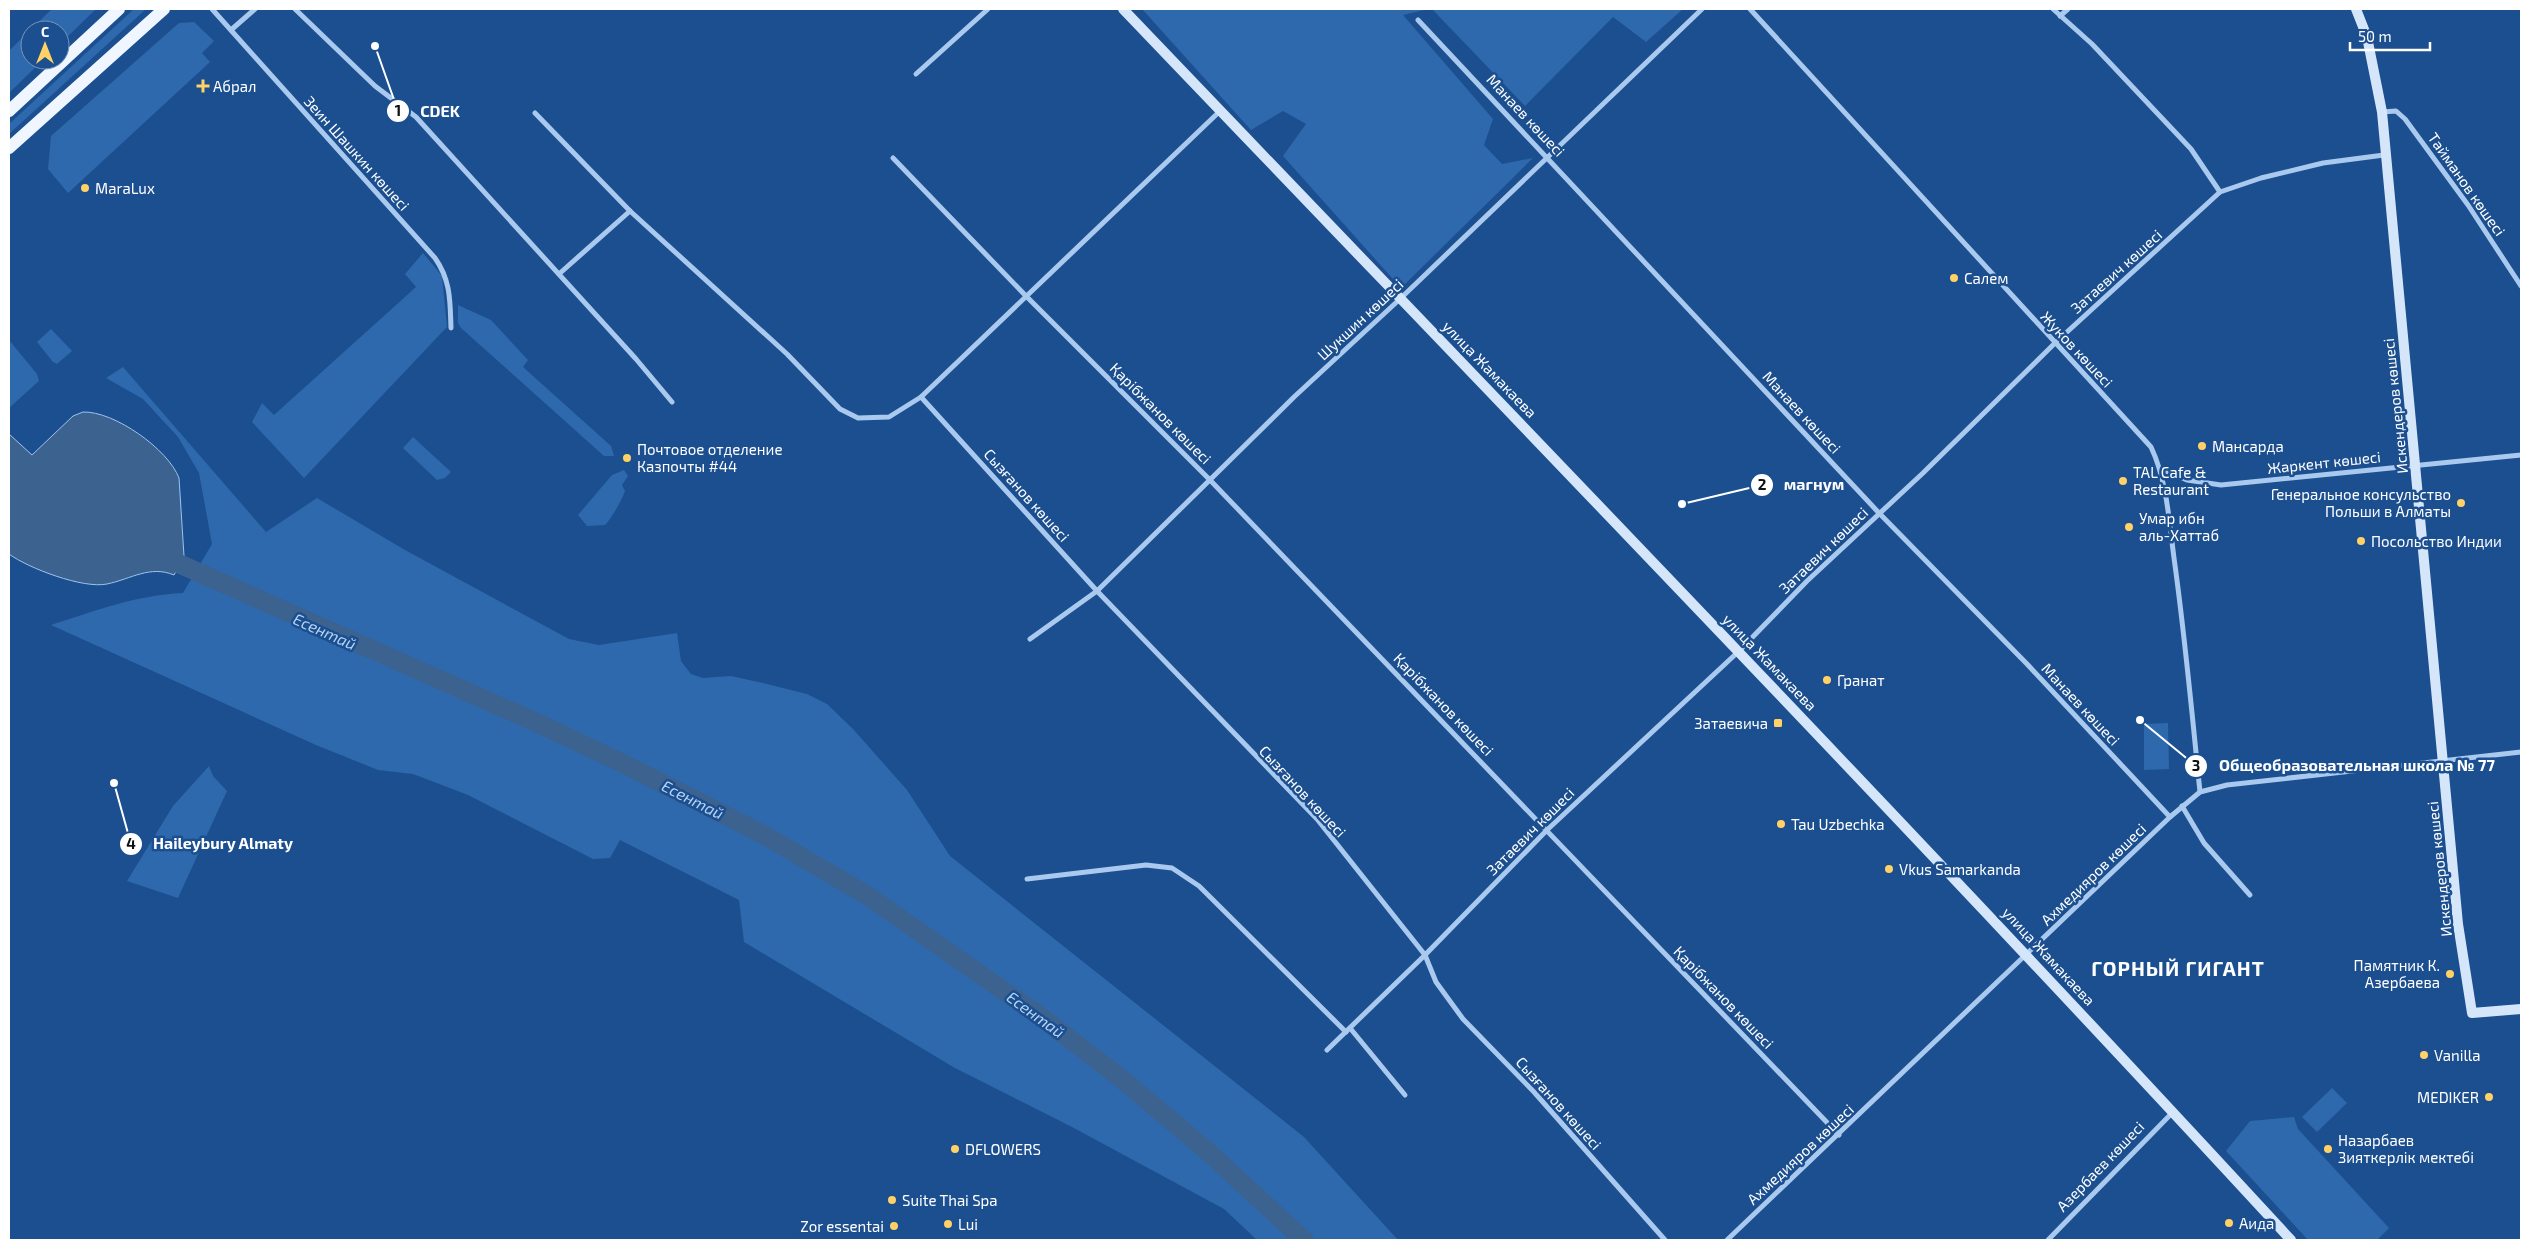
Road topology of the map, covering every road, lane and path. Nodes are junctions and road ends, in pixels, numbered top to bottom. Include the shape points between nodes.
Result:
1 (119, 9) edge
2 (212, 9) edge
3 (255, 9) edge
4 (295, 9) edge
5 (988, 9) edge
6 (1122, 9) edge
7 (1702, 9) edge
8 (1750, 9) edge
9 (2053, 9) edge
10 (2068, 9) edge
11 (2356, 9) edge
12 (164, 10) edge
13 (2060, 16) junction
14 (1418, 20) dead end
15 (231, 30) junction
16 (916, 74) dead end
17 (9, 111) edge
18 (1220, 111) junction
19 (2382, 112) junction
20 (535, 113) dead end
21 (9, 148) edge
22 (2384, 155) junction
23 (1548, 157) junction
24 (893, 158) dead end
25 (2220, 192) junction
26 (630, 211) junction
27 (558, 274) junction
28 (2521, 286) edge
29 (1025, 296) junction
30 (1401, 298) junction
31 (451, 328) dead end
32 (2055, 343) junction
33 (922, 397) junction
34 (672, 402) dead end
35 (2521, 455) edge
36 (2416, 466) junction
37 (2161, 469) junction
38 (1209, 479) junction
39 (1879, 514) junction
40 (1097, 591) junction
41 (1030, 639) dead end
42 (1739, 651) junction
43 (2521, 752) edge
44 (2443, 760) junction
45 (2200, 792) junction
46 (2182, 806) junction
47 (2170, 817) junction
48 (1547, 830) junction
49 (1027, 879) dead end
50 (2250, 895) dead end
51 (1425, 955) junction
52 (2026, 955) junction
53 (2521, 1009) edge
54 (1348, 1030) junction
55 (1327, 1050) dead end
56 (1405, 1095) dead end
57 (2174, 1112) junction
58 (1839, 1136) junction
59 (1665, 1240) edge
60 (1726, 1240) edge
61 (2048, 1240) edge
62 (2292, 1240) edge

1 - 17 main road
2 - 15 street, Зеин Шашкин көшесі
3 - 15 street
4 - 27 street via 375,86 416,117
5 - 16 street
6 - 18 street, улица Жамакаева
7 - 23 street, Шукшин көшесі
8 - 32 street, Жуков көшесі
9 - 13 street
10 - 13 street
11 - 19 street, Искендеров көшесі via 2367,37
12 - 21 main road
13 - 25 street via 2092,44 2191,149
14 - 23 street, Манаев көшесі
15 - 31 street, Зеин Шашкин көшесі via 435,258 445,273
18 - 29 street
18 - 30 street, улица Жамакаева
19 - 22 street, Искендеров көшесі
19 - 28 street, Тайманов көшесі via 2396,111 2405,118
20 - 26 street
22 - 25 street, Затаевич көшесі via 2323,162
22 - 36 street, Искендеров көшесі
23 - 30 street, Шукшин көшесі
23 - 39 street, Манаев көшесі
24 - 29 street, Қарібжанов көшесі
25 - 32 street, Затаевич көшесі
26 - 27 street
26 - 33 street via 788,354 840,409 858,418 889,417
27 - 34 street
29 - 33 street
29 - 38 street, Қарібжанов көшесі
30 - 38 street, Шукшин көшесі
30 - 42 street, улица Жамакаева
32 - 37 street, Жуков көшесі via 2151,447
32 - 39 street, Затаевич көшесі
33 - 40 street, Сызғанов көшесі
35 - 36 street, Жаркент көшесі
36 - 37 street, Жаркент көшесі via 2221,485 2186,480
36 - 44 street, Искендеров көшесі
37 - 45 street, Жуков көшесі via 2184,631
38 - 40 street, Шукшин көшесі
38 - 48 street, Қарібжанов көшесі
39 - 42 street, Затаевич көшесі
39 - 47 street, Манаев көшесі
40 - 41 street, Шукшин көшесі
40 - 51 street, Сызғанов көшесі via 1316,819
42 - 48 street, Затаевич көшесі
42 - 52 street, улица Жамакаева
43 - 44 street, Ахмедияров көшесі
44 - 45 street, Ахмедияров көшесі via 2227,785
44 - 53 street, Искендеров көшесі via 2458,924 2472,1013
45 - 46 street, Ахмедияров көшесі
46 - 47 street, Ахмедияров көшесі
46 - 50 street via 2204,843
47 - 52 street, Ахмедияров көшесі
48 - 51 street, Затаевич көшесі
48 - 58 street, Қарібжанов көшесі
49 - 54 street via 1146,865 1172,868 1199,886
51 - 54 street, Затаевич көшесі
51 - 59 street, Сызғанов көшесі via 1436,982 1463,1019 1534,1092
52 - 57 street, улица Жамакаева
52 - 58 street, Ахмедияров көшесі
54 - 55 street, Затаевич көшесі
54 - 56 street
57 - 61 street, Азербаев көшесі
57 - 62 street, улица Жамакаева
58 - 60 street, Ахмедияров көшесі

